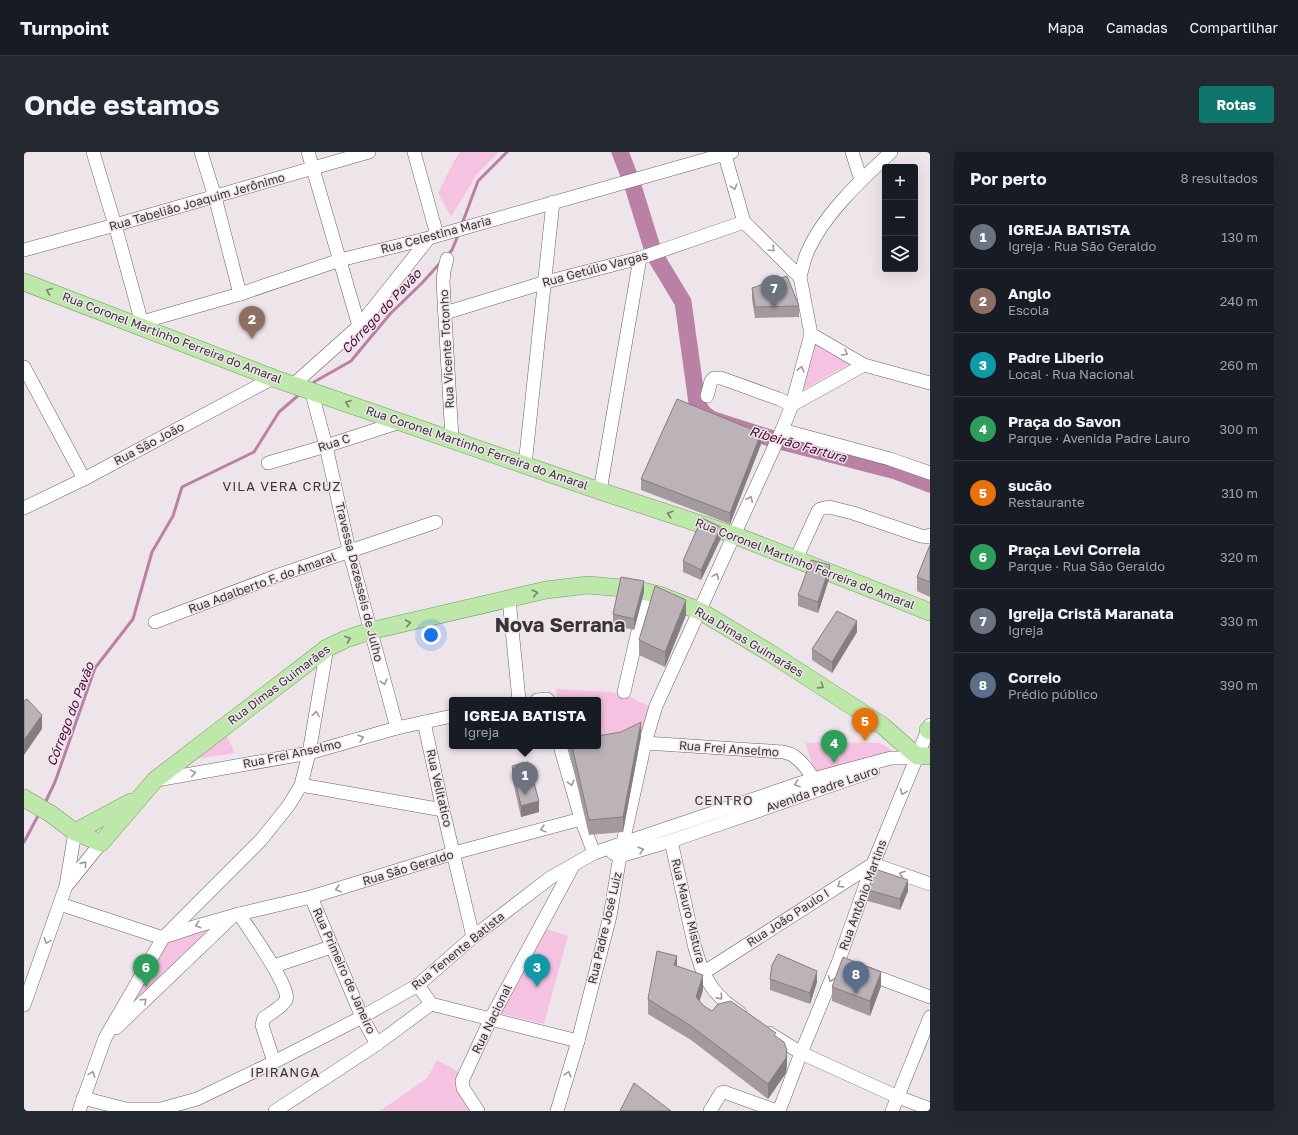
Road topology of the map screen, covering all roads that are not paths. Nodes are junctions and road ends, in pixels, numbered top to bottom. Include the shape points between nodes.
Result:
1 (93, 152) edge
2 (202, 152) edge
3 (308, 152) edge
4 (369, 152) edge
5 (414, 152) edge
6 (852, 152) edge
7 (891, 152) edge
8 (726, 153) edge
9 (313, 168) junction
10 (861, 180) junction
11 (216, 197) junction
12 (553, 202) junction
13 (744, 222) junction
14 (115, 225) junction
15 (435, 235) junction
16 (24, 250) edge
17 (643, 257) junction
18 (447, 259) dead end
19 (340, 260) junction
20 (800, 277) junction
21 (24, 282) edge
22 (546, 282) junction
23 (240, 294) junction
24 (445, 313) junction
25 (142, 324) junction
26 (359, 326) junction
27 (811, 334) junction
28 (864, 365) junction
29 (24, 367) edge
30 (273, 378) junction
31 (930, 383) edge
32 (302, 387) junction
33 (707, 396) dead end
34 (792, 405) junction
35 (400, 422) junction
36 (781, 432) junction
37 (452, 439) junction
38 (326, 446) junction
39 (268, 463) dead end
40 (525, 465) junction
41 (930, 473) edge
42 (84, 479) junction
43 (600, 491) junction
44 (24, 508) edge
45 (436, 522) dead end
46 (734, 535) junction
47 (930, 535) edge
48 (349, 550) junction
49 (796, 560) junction
50 (647, 592) junction
51 (509, 599) junction
52 (700, 611) junction
53 (930, 612) edge
54 (155, 622) dead end
55 (370, 631) junction
56 (327, 648) junction
57 (624, 692) dead end
58 (519, 697) edge
59 (449, 717) edge
60 (424, 722) junction
61 (397, 728) junction
62 (929, 729) edge
63 (645, 743) junction
64 (561, 749) edge
65 (309, 753) junction
66 (916, 757) edge
67 (155, 780) junction
68 (815, 784) junction
69 (301, 785) junction
70 (139, 797) junction
71 (27, 799) edge
72 (443, 810) junction
73 (581, 819) junction
74 (75, 832) junction
75 (671, 841) junction
76 (624, 842) junction
77 (101, 843) junction
78 (599, 851) junction
79 (454, 853) junction
80 (620, 856) junction
81 (574, 864) junction
82 (873, 864) junction
83 (930, 884) edge
84 (66, 886) junction
85 (311, 897) junction
86 (60, 904) junction
87 (237, 914) junction
88 (473, 937) junction
89 (163, 938) junction
90 (331, 947) junction
91 (838, 962) junction
92 (274, 966) junction
93 (703, 973) junction
94 (418, 985) junction
95 (930, 997) edge
96 (431, 1004) junction
97 (24, 1005) edge
98 (930, 1017) edge
99 (362, 1018) junction
100 (491, 1018) junction
101 (105, 1038) junction
102 (578, 1041) junction
103 (377, 1044) junction
104 (801, 1053) junction
105 (274, 1062) junction
106 (898, 1097) junction
107 (83, 1098) junction
108 (930, 1109) edge
109 (79, 1111) edge
110 (275, 1111) edge
111 (478, 1111) edge
112 (557, 1111) edge
113 (710, 1111) edge
114 (778, 1111) edge
115 (892, 1111) edge

1 - 14 street
2 - 11 street
3 - 9 street
4 - 9 street, Rua Tabelião Joaquim Jerônimo
5 - 15 street
6 - 10 street
7 - 10 street
8 - 12 street, Rua Celestina Maria
8 -> 13 street
9 - 11 street, Rua Tabelião Joaquim Jerônimo
9 - 19 street
10 - 20 street via 819,231 806,254
11 - 14 street, Rua Tabelião Joaquim Jerônimo
11 - 23 street
12 - 15 street, Rua Celestina Maria
12 - 22 street
13 - 17 street, Rua Getúlio Vargas
13 -> 20 street
14 - 16 street, Rua Tabelião Joaquim Jerônimo
14 - 25 street
15 - 19 street, Rua Celestina Maria
15 - 26 street
17 - 22 street, Rua Getúlio Vargas
17 - 43 street
18 - 24 street, Rua Vicente Totonho via 443,282
19 - 23 street, Rua Celestina Maria
19 - 26 street
20 - 27 street
25 -> 21 main road, Rua Coronel Martinho Ferreira do Amaral
22 - 24 street, Rua Getúlio Vargas
22 - 40 street
23 - 25 street, Rua Celestina Maria
24 - 37 street, Rua Vicente Totonho
25 - 30 main road, Rua Coronel Martinho Ferreira do Amaral
26 - 32 street
27 -> 28 street
34 -> 27 street, Rua Padre José Luiz
28 - 31 street
28 - 34 street
29 - 42 street
30 - 32 main road, Rua Coronel Martinho Ferreira do Amaral
30 - 42 street, Rua São João
35 -> 32 main road, Rua Coronel Martinho Ferreira do Amaral
32 - 38 street, Travessa Dezesseis de Julho
33 - 34 street via 714,378 721,378
34 - 36 street, Rua Padre José Luiz
35 - 37 main road, Rua Coronel Martinho Ferreira do Amaral
35 - 38 street, Rua C
36 - 41 street via 890,459
46 -> 36 street, Rua Padre José Luiz
37 - 40 main road, Rua Coronel Martinho Ferreira do Amaral
38 - 39 street, Rua C
38 - 48 street, Travessa Dezesseis de Julho
40 - 43 main road, Rua Coronel Martinho Ferreira do Amaral
42 - 44 street, Rua São João
46 -> 43 main road, Rua Coronel Martinho Ferreira do Amaral
45 - 48 street, Rua Adalberto F. do Amaral
46 - 49 main road, Rua Coronel Martinho Ferreira do Amaral
52 -> 46 street, Rua Padre José Luiz
47 - 49 street via 921,536 829,507 818,511
48 - 54 street, Rua Adalberto F. do Amaral
48 - 55 street, Travessa Dezesseis de Julho
49 - 53 main road, Rua Coronel Martinho Ferreira do Amaral
51 -> 50 main road, Rua Dimas Guimarães via 546,590 588,586
50 - 52 main road, Rua Dimas Guimarães
50 - 57 street
55 -> 51 main road, Rua Dimas Guimarães
51 - 58 street
52 - 63 street, Rua Padre José Luiz via 656,706
52 -> 66 main road, Rua Dimas Guimarães via 770,652 883,726
56 -> 55 main road, Rua Dimas Guimarães
55 -> 61 street, Travessa Dezesseis de Julho
65 -> 56 street
56 - 67 main road, Rua Dimas Guimarães
59 - 60 street, Rua Frei Anselmo
60 - 61 street, Rua Frei Anselmo
60 - 72 street, Rua Velitatico
65 -> 61 street, Rua Frei Anselmo
62 - 66 street, Rua Antônio Martins
63 - 68 street, Rua Frei Anselmo via 783,752 794,756
63 - 76 street, Rua Padre José Luiz
64 -> 73 street
67 -> 65 street, Rua Frei Anselmo
65 - 69 street
66 - 68 street, Avenida Padre Lauro via 891,758
66 -> 82 street, Rua Antônio Martins
67 - 70 main road, Rua Dimas Guimarães
68 - 75 street, Avenida Padre Lauro
68 -> 76 street, Avenida Padre Lauro
69 - 72 street
69 - 89 street via 289,805 261,840
70 - 74 main road, Rua Dimas Guimarães
70 - 77 main road, Rua Dimas Guimarães
71 - 74 main road
72 - 79 street, Rua Velitatico
73 - 78 street
73 -> 79 street, Rua São Geraldo
74 - 77 main road
74 - 84 street, Rua Dimas Guimarães
80 -> 75 street, Avenida Padre Lauro
75 - 93 street, Rua Mauro Mistura
76 - 78 street, Avenida Padre Lauro
76 - 80 street, Rua Padre José Luiz
84 -> 77 street, Rua Dimas Guimarães
78 - 80 street
78 - 81 street, Rua Tenente Batista
79 -> 85 street, Rua São Geraldo
79 - 88 street, Rua Velitatico
80 - 102 street, Rua Padre José Luiz via 610,916
81 - 88 street, Rua Tenente Batista via 550,878
81 - 100 street, Rua Nacional
83 -> 82 street
82 - 91 street, Rua Antônio Martins
82 -> 93 street, Rua João Paulo I
84 - 86 street, Rua Dimas Guimarães
85 - 87 street, Rua São Geraldo
85 - 90 street, Rua Primeiro de Janeiro
86 - 89 street
86 -> 97 street, Rua Dimas Guimarães
87 -> 89 street, Rua São Geraldo
87 - 92 street
101 -> 87 street
88 - 94 street, Rua Tenente Batista
89 - 101 street
90 - 92 street
90 - 99 street, Rua Primeiro de Janeiro
91 - 95 street
91 -> 104 street, Rua Antônio Martins
92 - 105 street via 286,996 285,1002 264,1018 262,1025
93 -> 104 street, Rua Mauro Mistura via 725,1002
94 - 96 street
94 - 99 street, Rua Tenente Batista
96 - 100 street
96 - 103 street
98 - 106 street
99 - 103 street, Rua Primeiro de Janeiro
99 - 105 street, Rua Tenente Batista
100 - 102 street
100 - 111 street, Rua Nacional via 462,1081 463,1088
107 -> 101 street
112 -> 102 street, Rua Padre José Luiz
103 - 110 street
104 - 106 street, Rua Mauro Mistura
104 - 114 street, Rua Antônio Martins
105 - 107 street, Rua Tenente Batista via 197,1099 161,1109 126,1109
106 - 108 street, Rua Mauro Mistura
106 - 115 street
107 - 109 street
113 - 114 street via 724,1092

